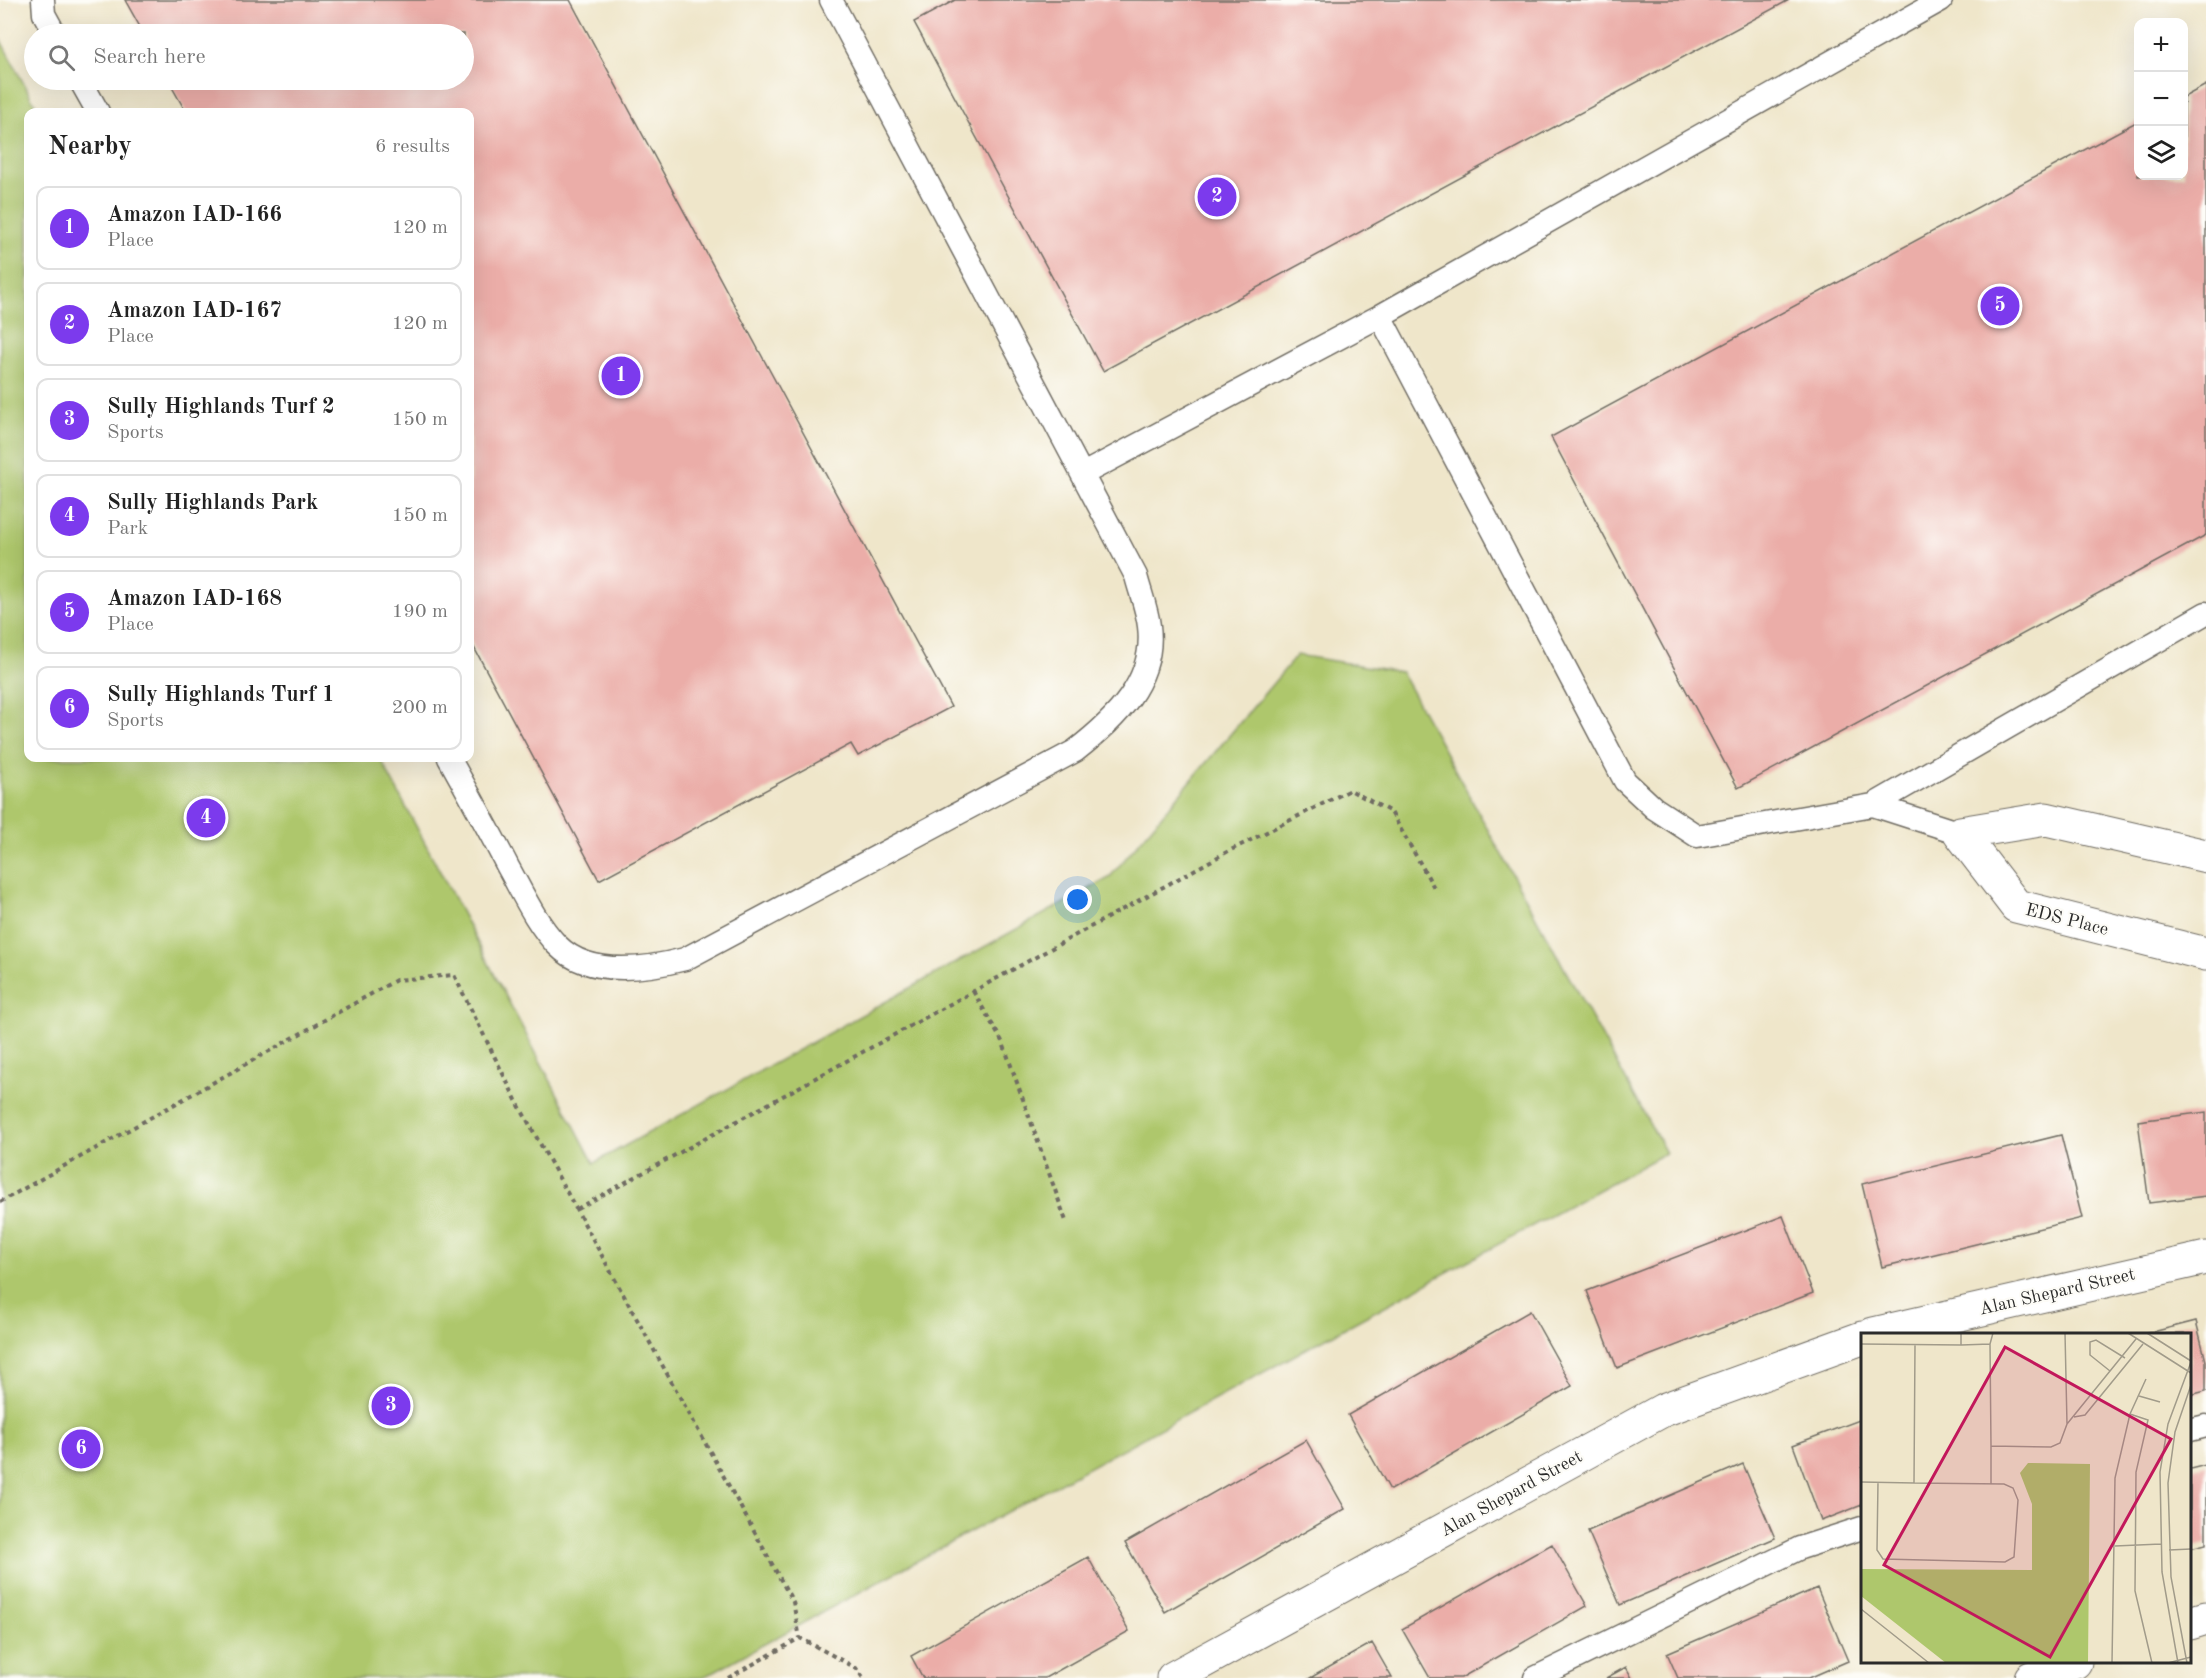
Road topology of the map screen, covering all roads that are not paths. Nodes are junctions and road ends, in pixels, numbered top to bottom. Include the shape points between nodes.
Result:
1 (43, 0) edge
2 (831, 0) edge
3 (1941, 0) edge
4 (50, 24) edge
5 (86, 90) edge
6 (96, 108) edge
7 (1380, 316) junction
8 (1083, 474) junction
9 (2206, 613) edge
10 (451, 762) edge
11 (1873, 805) junction
12 (1960, 833) junction
13 (2206, 856) edge
14 (2206, 954) edge
15 (2206, 1258) edge
16 (1882, 1333) edge
17 (1861, 1339) edge
18 (2206, 1426) edge
19 (2191, 1430) edge
20 (1861, 1529) edge
21 (2206, 1618) edge
22 (2191, 1623) edge
23 (2073, 1663) edge
24 (1173, 1678) edge
25 (1535, 1678) edge
26 (2031, 1678) edge

1 - 4 lane
2 - 8 lane
3 - 7 lane
5 - 6 lane
7 - 8 lane
7 - 11 lane via 1625,781 1654,808 1697,836
8 - 10 lane via 1136,576 1149,626 1147,665 1131,697 1115,717 1075,751 685,959 650,968 614,968 583,960 559,946 537,919
9 - 11 lane
11 - 12 lane
12 - 13 street via 2046,819
12 - 14 street, EDS Place via 2016,906
15 - 16 street, Alan Shepard Street
17 - 24 street, Alan Shepard Street via 1662,1410
18 - 19 lane
20 - 25 lane via 1800,1548
21 - 22 street
23 - 26 street

